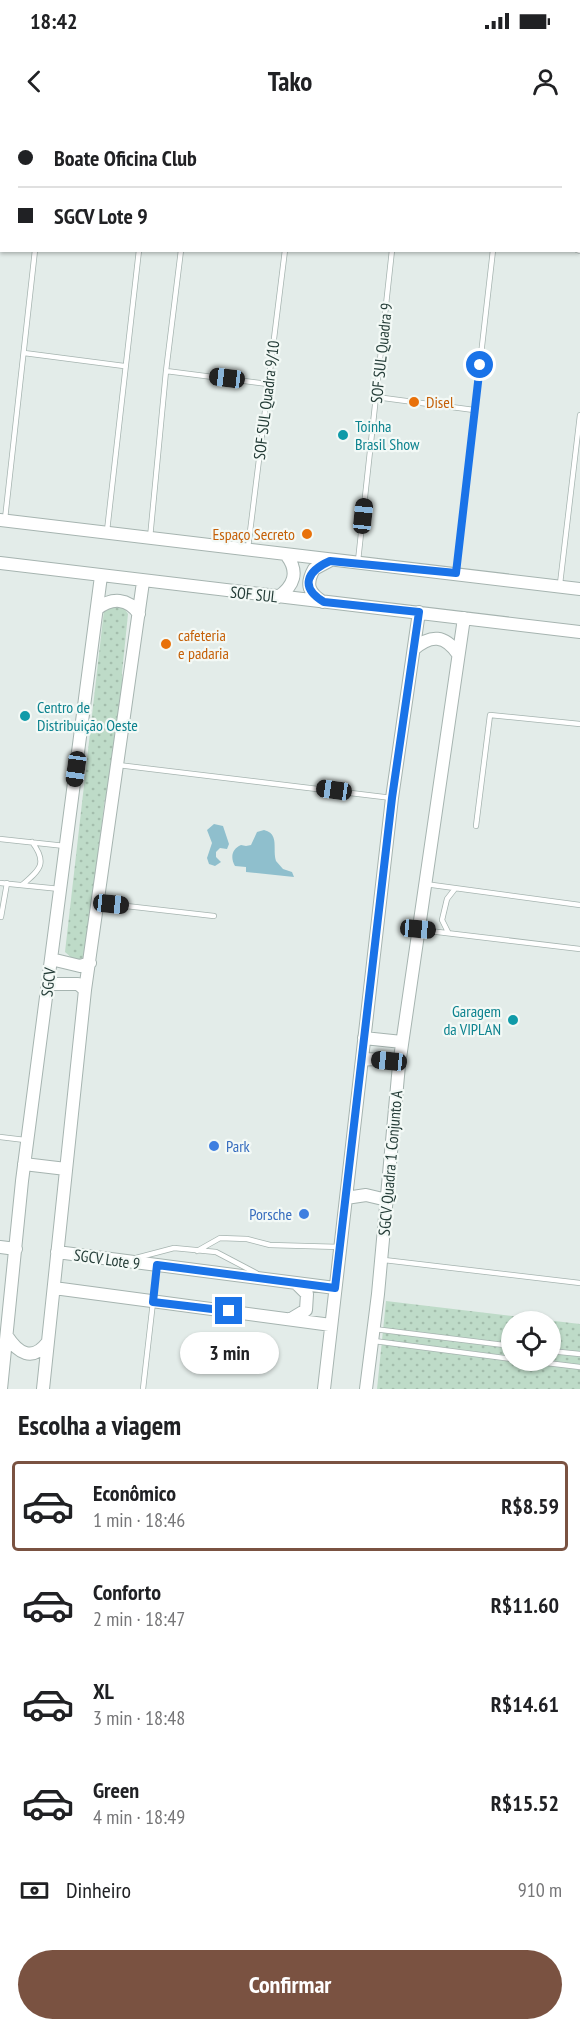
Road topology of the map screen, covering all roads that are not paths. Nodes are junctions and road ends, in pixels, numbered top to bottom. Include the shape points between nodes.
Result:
1 (35, 252) edge
2 (139, 252) edge
3 (181, 252) edge
4 (285, 252) edge
5 (392, 252) edge
6 (493, 252) edge
7 (24, 353) junction
8 (124, 366) junction
9 (166, 371) junction
10 (268, 384) junction
11 (376, 398) junction
12 (474, 410) junction
13 (580, 415) edge
14 (580, 420) edge
15 (2, 521) edge
16 (107, 533) junction
17 (150, 538) junction
18 (248, 550) junction
19 (287, 556) junction
20 (330, 561) junction
21 (0, 563) edge
22 (358, 564) junction
23 (456, 573) junction
24 (101, 576) junction
25 (143, 582) junction
26 (560, 587) junction
27 (580, 589) edge
28 (278, 597) junction
29 (324, 602) junction
30 (97, 609) junction
31 (419, 612) junction
32 (139, 614) junction
33 (464, 618) junction
34 (580, 632) edge
35 (414, 649) junction
36 (458, 654) junction
37 (580, 724) edge
38 (118, 765) junction
39 (392, 798) junction
40 (476, 826) dead end
41 (0, 839) edge
42 (32, 842) junction
43 (65, 846) junction
44 (0, 883) edge
45 (7, 883) junction
46 (424, 884) junction
47 (22, 885) junction
48 (60, 889) junction
49 (454, 890) junction
50 (98, 903) junction
51 (580, 905) edge
52 (214, 916) dead end
53 (1, 917) edge
54 (418, 929) junction
55 (448, 932) junction
56 (580, 949) edge
57 (51, 958) junction
58 (90, 963) junction
59 (48, 984) junction
60 (85, 990) junction
61 (364, 1038) junction
62 (402, 1042) junction
63 (362, 1060) junction
64 (399, 1065) junction
65 (0, 1137) edge
66 (27, 1140) junction
67 (24, 1164) junction
68 (66, 1169) junction
69 (346, 1198) junction
70 (387, 1200) junction
71 (0, 1247) edge
72 (340, 1247) junction
73 (16, 1249) junction
74 (197, 1251) junction
75 (57, 1252) junction
76 (381, 1260) junction
77 (125, 1261) junction
78 (157, 1265) junction
79 (266, 1278) junction
80 (296, 1283) junction
81 (580, 1283) edge
82 (54, 1288) junction
83 (335, 1288) junction
84 (0, 1291) edge
85 (12, 1297) junction
86 (153, 1302) junction
87 (291, 1319) junction
88 (331, 1325) junction
89 (372, 1335) junction
90 (7, 1336) junction
91 (47, 1343) junction
92 (501, 1345) edge
93 (561, 1352) edge
94 (580, 1354) edge
95 (501, 1357) edge
96 (561, 1365) edge
97 (580, 1367) edge
98 (325, 1388) edge
99 (2, 1389) edge
100 (43, 1389) edge
101 (143, 1389) edge
102 (366, 1389) edge

1 - 7 lane
2 - 8 lane
3 - 9 lane
4 - 10 lane, SOF SUL Quadra 9/10
5 - 11 lane, SOF SUL Quadra 9
6 - 12 lane
7 - 8 lane
7 - 15 lane
8 - 16 lane
9 - 10 lane
9 - 17 lane
10 - 18 lane, SOF SUL Quadra 9/10
11 - 12 lane
11 - 22 lane, SOF SUL Quadra 9
12 - 23 lane
13 - 14 lane
14 - 26 lane
15 - 16 street
16 - 17 street
17 - 18 street
18 - 19 street
19 - 20 street
19 - 28 street via 294,577 287,591
20 - 22 street
20 - 29 street via 314,569 309,582 313,596
21 - 24 street, SOF SUL
22 - 23 street
23 - 26 street
24 - 25 street, SOF SUL
24 - 30 street, SGCV
25 - 28 street, SOF SUL
25 - 32 street
26 - 27 street
28 - 29 street, SOF SUL
29 - 31 street, SOF SUL
30 - 32 street via 106,602 122,601
30 - 43 street, SGCV
31 - 33 street, SOF SUL
31 - 35 street
32 - 38 street
33 - 34 street, SOF SUL
33 - 36 street, SGCV Quadra 1 Conjunto A
35 - 36 street via 423,641 440,639 448,641
35 - 39 street
36 - 46 street, SGCV Quadra 1 Conjunto A
37 - 40 lane via 490,715
38 - 39 lane
38 - 50 street
39 - 61 street
41 - 42 lane
42 - 43 lane
42 - 47 lane via 40,853 41,864
43 - 48 street, SGCV
44 - 45 lane
45 - 47 lane
45 - 53 lane
46 - 49 lane
46 - 54 street, SGCV Quadra 1 Conjunto A
47 - 48 lane
48 - 57 street, SGCV
49 - 51 lane
49 - 55 lane via 447,899 442,920
50 - 52 lane
50 - 58 street
54 - 55 lane
54 - 62 street, SGCV Quadra 1 Conjunto A
55 - 56 lane
57 - 58 street via 80,966
57 - 59 street, SGCV
58 - 60 street
59 - 60 street via 78,984
59 - 66 street, SGCV
60 - 68 street
61 - 62 street
61 - 63 street
62 - 64 street, SGCV Quadra 1 Conjunto A
63 - 64 street
63 - 69 street
64 - 70 street, SGCV Quadra 1 Conjunto A
65 - 66 lane
66 - 67 street, SGCV
67 - 68 street
67 - 73 street, SGCV
68 - 75 street
69 - 70 street via 366,1195
69 - 72 street
70 - 76 street, SGCV Quadra 1 Conjunto A
71 - 73 street
72 - 74 lane via 270,1245 220,1238
72 - 83 street
73 - 85 street, SGCV
74 - 77 lane via 174,1248
74 - 79 lane via 216,1252
75 - 77 street, SGCV Lote 9
75 - 82 street
76 - 81 lane
76 - 89 street, SGCV Quadra 1 Conjunto A
77 - 78 street, SGCV Lote 9
78 - 79 street, SGCV Lote 9
78 - 86 lane
79 - 80 street, SGCV Lote 9
80 - 83 street, SGCV Lote 9
80 - 87 street via 307,1294 306,1310
82 - 86 street
82 - 91 street
83 - 88 street
84 - 85 street
85 - 90 street, SGCV
86 - 87 street
86 - 101 lane
87 - 88 street
88 - 98 street
89 - 92 lane
89 - 95 lane
89 - 102 street, SGCV Quadra 1 Conjunto A
90 - 91 street via 20,1352 29,1354
90 - 99 street, SGCV
91 - 100 street
93 - 94 lane
96 - 97 lane

